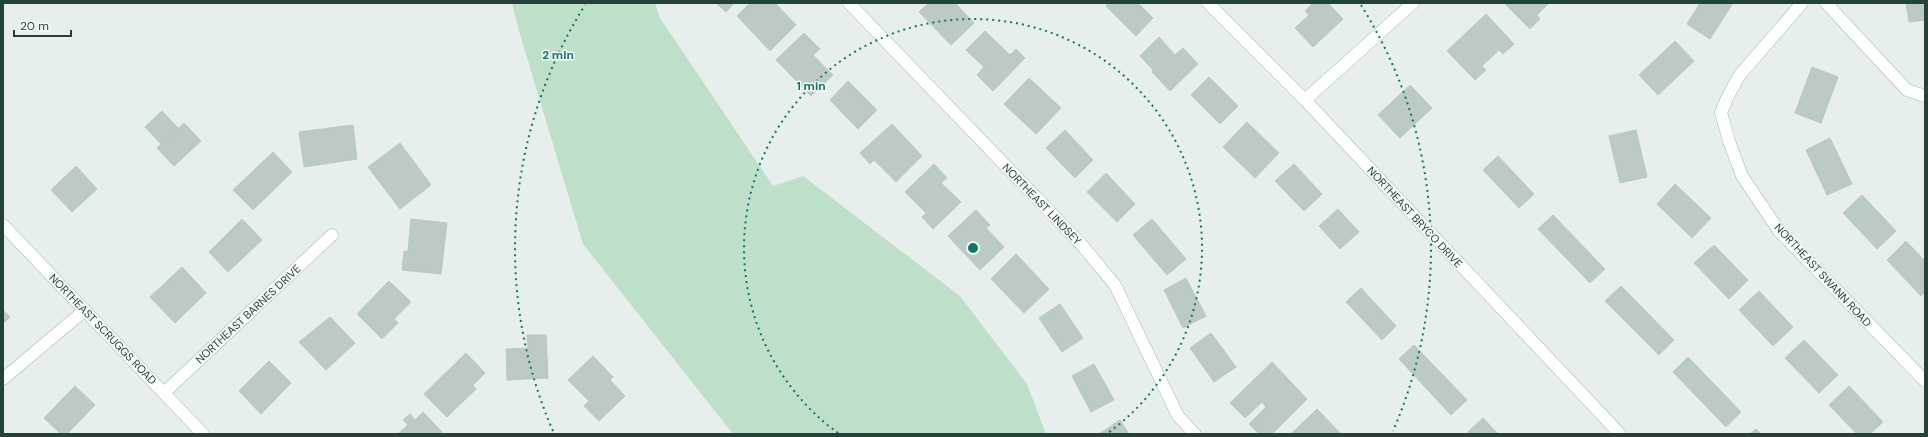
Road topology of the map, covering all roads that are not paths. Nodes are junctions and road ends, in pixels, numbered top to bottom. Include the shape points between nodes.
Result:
1 (849, 3) edge
2 (1208, 3) edge
3 (1413, 3) edge
4 (1802, 3) edge
5 (1826, 3) edge
6 (1925, 96) edge
7 (1305, 100) junction
8 (3, 224) edge
9 (332, 235) dead end
10 (85, 310) junction
11 (3, 379) edge
12 (1925, 381) edge
13 (164, 393) junction
14 (204, 434) edge
15 (1195, 434) edge
16 (1620, 434) edge

1 - 15 street, NORTHEAST LINDSEY via 1081,244 1115,285 1178,416
2 - 7 street, NORTHEAST BRYCO DRIVE
3 - 7 street
4 - 12 street, NORTHEAST SWANN ROAD via 1739,76 1726,98 1721,113 1729,141 1742,176 1779,231
5 - 6 street via 1907,90
7 - 16 street, NORTHEAST BRYCO DRIVE
8 - 10 street, NORTHEAST SCRUGGS ROAD
9 - 13 street, NORTHEAST BARNES DRIVE
10 - 11 street
10 - 13 street, NORTHEAST SCRUGGS ROAD
13 - 14 street, NORTHEAST SCRUGGS ROAD

